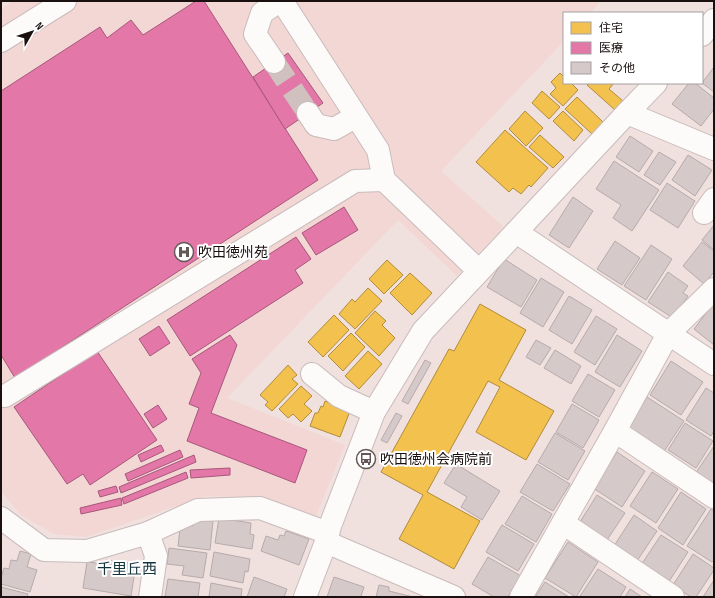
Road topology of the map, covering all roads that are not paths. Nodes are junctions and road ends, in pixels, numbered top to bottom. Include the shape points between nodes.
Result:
1 (64, 1) edge
2 (280, 1) edge
3 (714, 20) edge
4 (703, 34) edge
5 (1, 41) edge
6 (274, 62) tunnel mouth
7 (655, 84) edge
8 (308, 113) tunnel mouth
9 (627, 113) junction
10 (355, 117) junction
11 (714, 148) edge
12 (384, 180) junction
13 (516, 232) junction
14 (479, 271) junction
15 (714, 290) edge
16 (668, 334) junction
17 (714, 364) edge
18 (312, 374) dead end
19 (5, 396) dead end
20 (374, 412) junction
21 (615, 431) junction
22 (714, 497) edge
23 (1, 518) edge
24 (563, 523) junction
25 (148, 533) junction
26 (327, 538) junction
27 (150, 597) edge
28 (305, 597) edge
29 (454, 597) edge
30 (521, 597) edge
31 (673, 597) edge

1 - 5 street
2 - 6 street via 262,13 256,34
2 - 10 street
3 - 4 street
7 - 9 street
8 - 10 street via 316,124 334,129
9 - 11 street
9 - 13 street
10 - 12 street via 378,150
12 - 14 street
12 - 19 street via 355,181
13 - 14 street
13 - 16 street
14 - 20 street via 423,331
15 - 16 street
16 - 17 street
16 - 21 street
18 - 20 street via 339,396
20 - 26 street
21 - 22 street
21 - 24 street
23 - 25 street via 44,550 86,551
24 - 30 street
24 - 31 street
25 - 26 street via 198,510 260,508
25 - 27 street via 156,556
26 - 28 street
26 - 29 street

